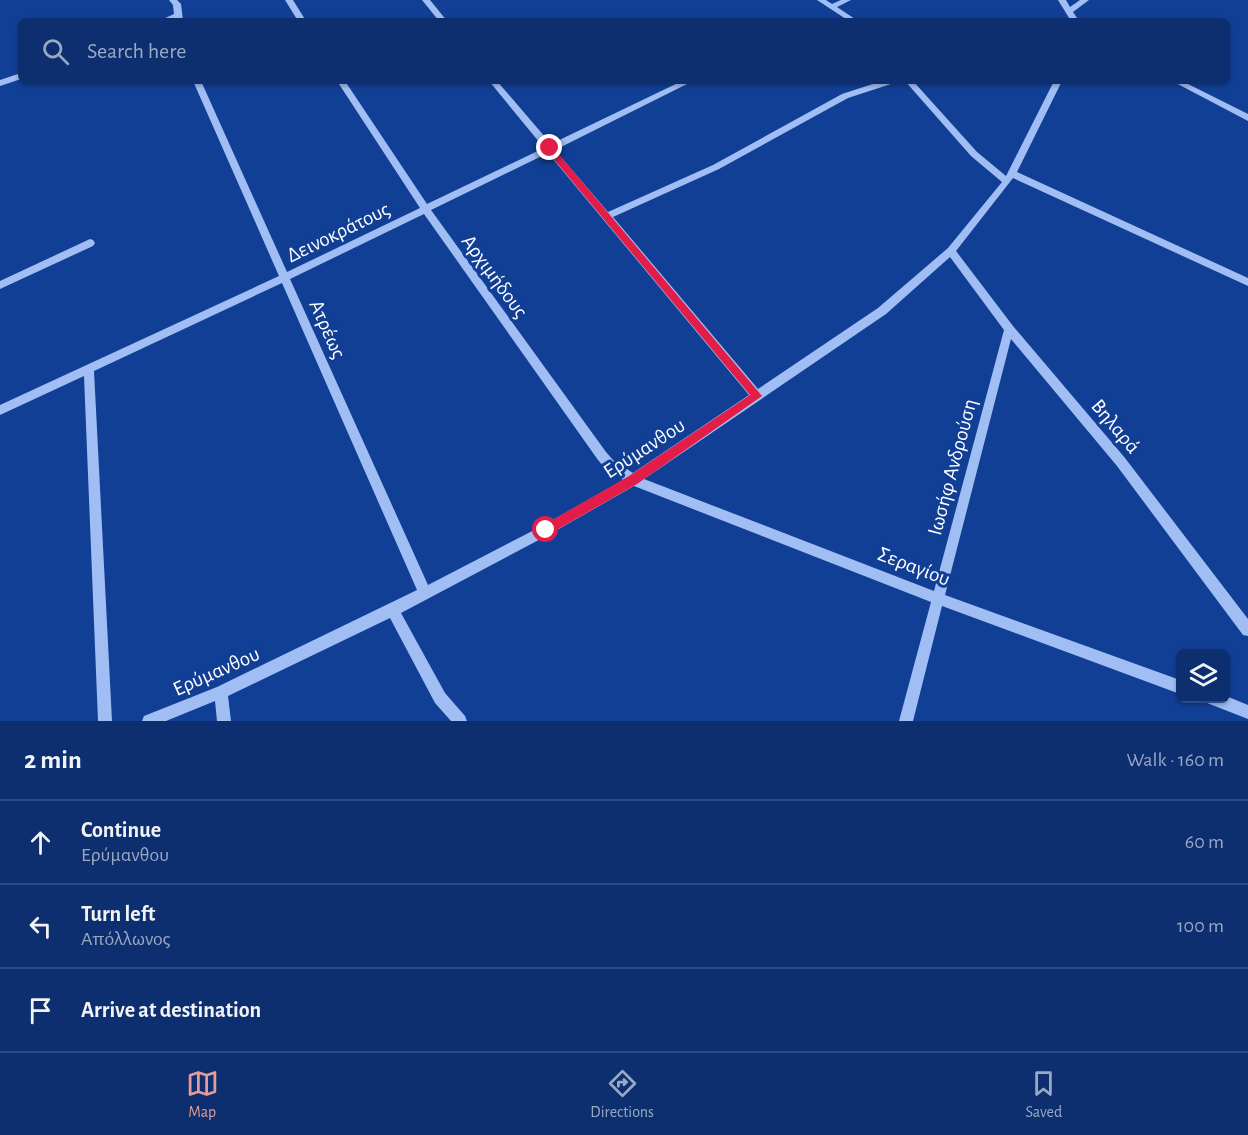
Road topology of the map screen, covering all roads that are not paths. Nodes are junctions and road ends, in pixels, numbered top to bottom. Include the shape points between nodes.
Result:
1 (173, 0) edge
2 (288, 0) edge
3 (426, 0) edge
4 (821, 0) edge
5 (847, 0) edge
6 (1062, 0) edge
7 (1085, 0) edge
8 (832, 7) junction
9 (1070, 11) junction
10 (179, 18) edge
11 (300, 18) edge
12 (441, 18) edge
13 (849, 18) edge
14 (1074, 18) edge
15 (18, 77) edge
16 (0, 83) edge
17 (199, 84) edge
18 (343, 84) edge
19 (496, 84) edge
20 (683, 84) edge
21 (882, 84) edge
22 (912, 84) edge
23 (1057, 84) edge
24 (1182, 84) edge
25 (1248, 118) edge
26 (550, 148) junction
27 (1010, 178) junction
28 (425, 209) junction
29 (607, 216) junction
30 (90, 243) dead end
31 (951, 251) junction
32 (284, 278) junction
33 (1248, 282) edge
34 (0, 285) edge
35 (1010, 329) junction
36 (89, 368) junction
37 (757, 396) junction
38 (0, 410) edge
39 (633, 480) junction
40 (425, 593) junction
41 (937, 598) junction
42 (393, 610) junction
43 (1248, 630) edge
44 (1176, 686) edge
45 (221, 692) junction
46 (1223, 703) edge
47 (1248, 712) edge
48 (105, 721) edge
49 (149, 721) edge
50 (225, 721) edge
51 (460, 721) edge
52 (906, 721) edge

1 - 10 street
2 - 11 street
3 - 12 street
4 - 8 street
5 - 8 street
6 - 9 street
7 - 9 street
8 - 13 street
9 - 14 street
15 - 16 street
17 - 32 street, Ατρέως
18 - 28 street, Αρχιμήδους
19 - 26 street
20 - 26 street, Δεινοκράτους
21 - 29 street via 845,96 716,167
22 - 27 street via 974,154
23 - 27 street, Ερύμανθου
24 - 25 street
26 - 28 street, Δεινοκράτους
26 - 29 street
27 - 31 street, Ερύμανθου
27 - 33 street
28 - 32 street, Δεινοκράτους
28 - 39 street, Αρχιμήδους via 602,456
29 - 37 street
30 - 34 street
31 - 35 street, Βηλαρά
31 - 37 street, Ερύμανθου via 882,311
32 - 36 street, Δεινοκράτους
32 - 40 street, Ατρέως
35 - 41 street, Ιωσήφ Ανδρούση
35 - 43 street, Βηλαρά via 1121,462
36 - 38 street, Δεινοκράτους
36 - 48 street
37 - 39 street, Ερύμανθου
39 - 40 street, Ερύμανθου
39 - 41 street, Σεραγίου
40 - 42 street, Ερύμανθου
41 - 44 street, Σεραγίου
41 - 52 street, Ιωσήφ Ανδρούση
42 - 45 street, Ερύμανθου
42 - 51 street via 440,698
45 - 49 street, Ερύμανθου
45 - 50 street
46 - 47 street

